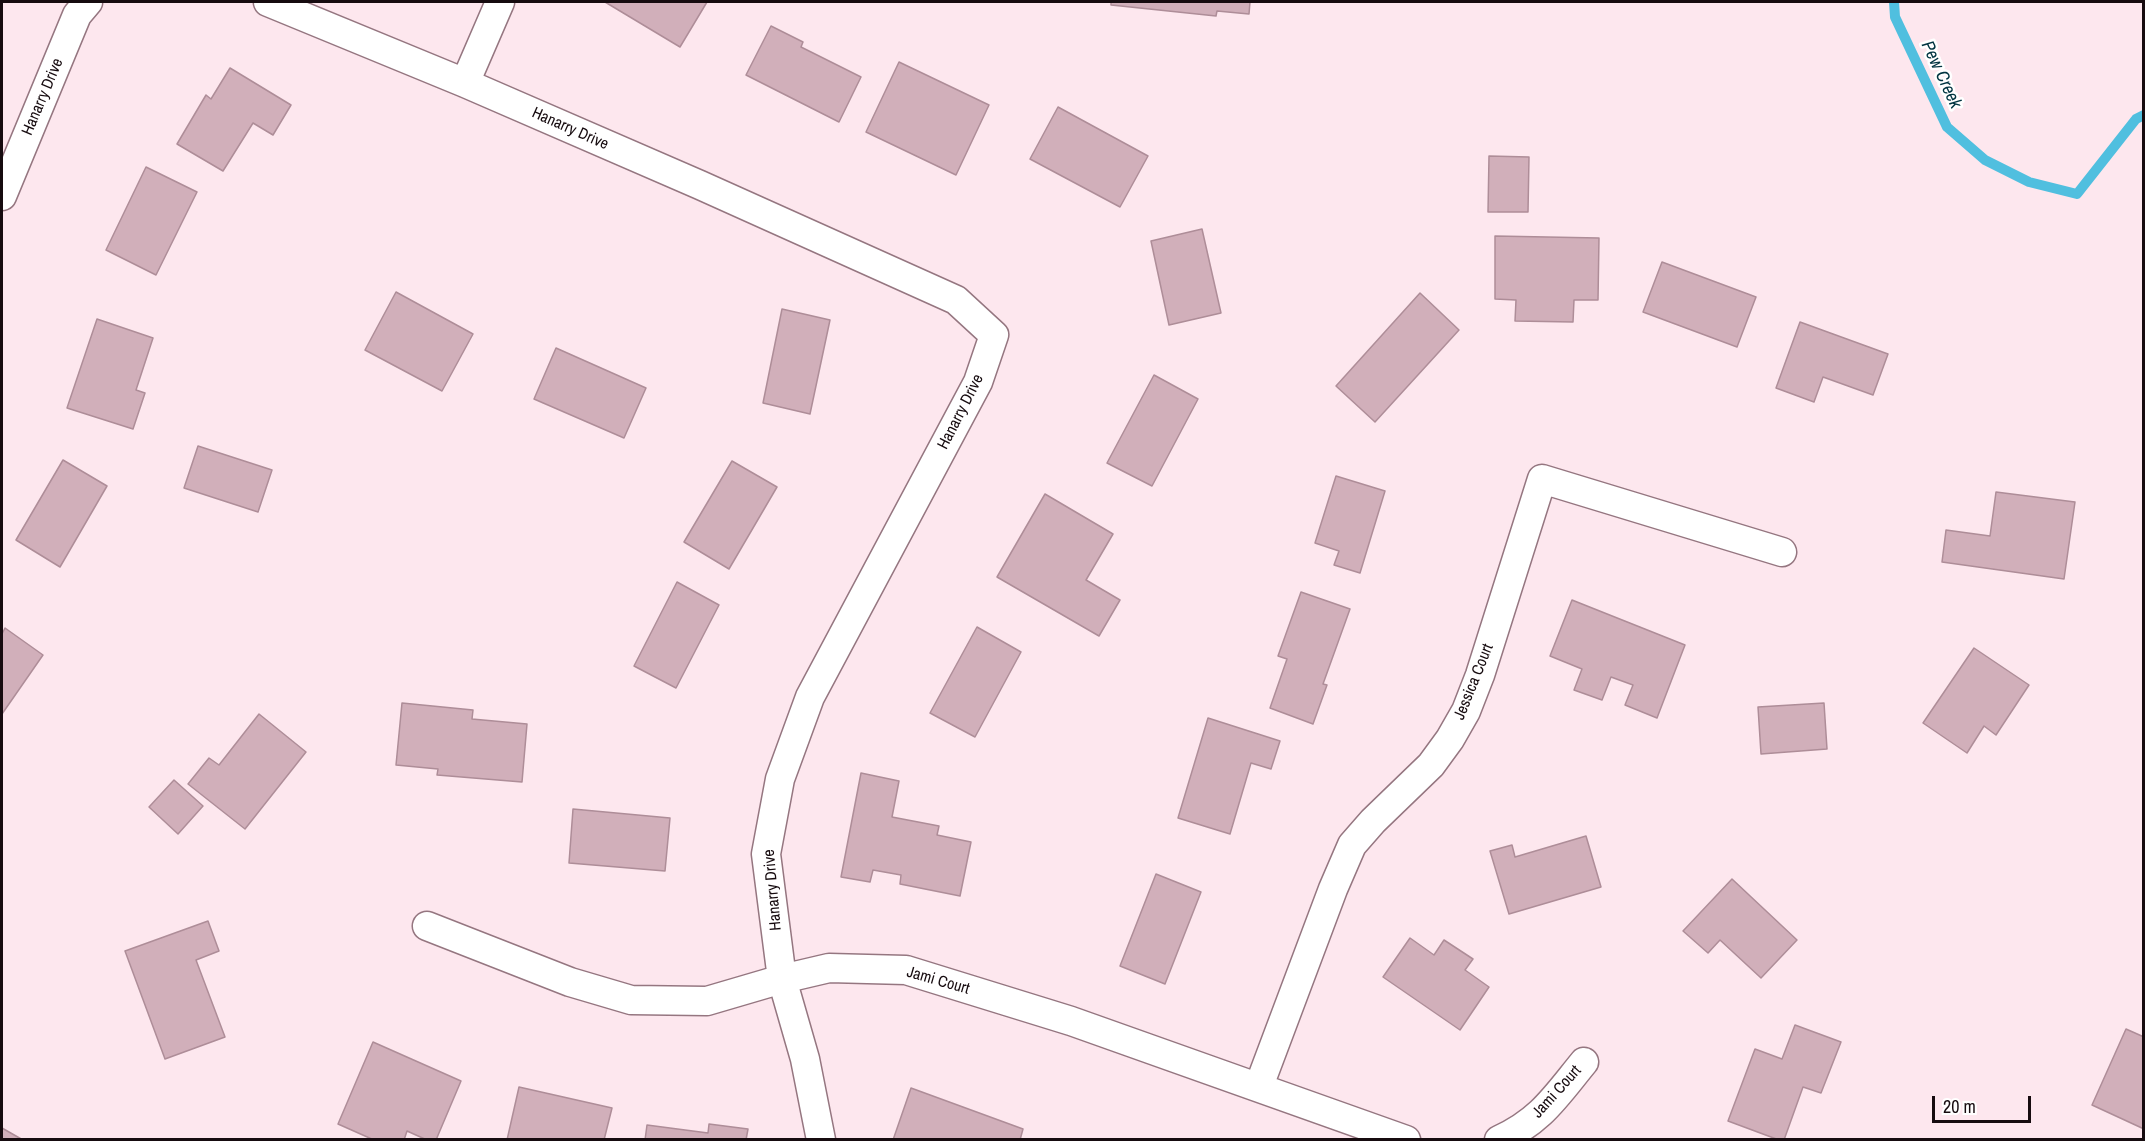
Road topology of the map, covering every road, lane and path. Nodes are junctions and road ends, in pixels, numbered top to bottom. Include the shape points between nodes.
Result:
1 (88, 2) edge
2 (268, 2) edge
3 (500, 2) edge
4 (465, 83) junction
5 (2, 196) edge
6 (1782, 552) dead end
7 (427, 926) dead end
8 (782, 980) junction
9 (1584, 1062) dead end
10 (1259, 1086) junction
11 (821, 1140) edge
12 (1406, 1140) edge
13 (1499, 1140) edge

1 - 5 street, Hanarry Drive via 77,15
2 - 4 street, Hanarry Drive
3 - 4 street
4 - 8 street, Hanarry Drive via 956,300 994,335 978,382 810,697 780,779 766,854
6 - 10 street, Jessica Court via 1542,479 1466,711 1431,765 1352,844
7 - 8 street, Jami Court via 570,982 631,1000 707,1001
8 - 10 street, Jami Court via 829,968 906,970 1071,1021
8 - 11 street, Hanarry Drive via 805,1059
9 - 13 street, Jami Court via 1541,1114
10 - 12 street, Jami Court

